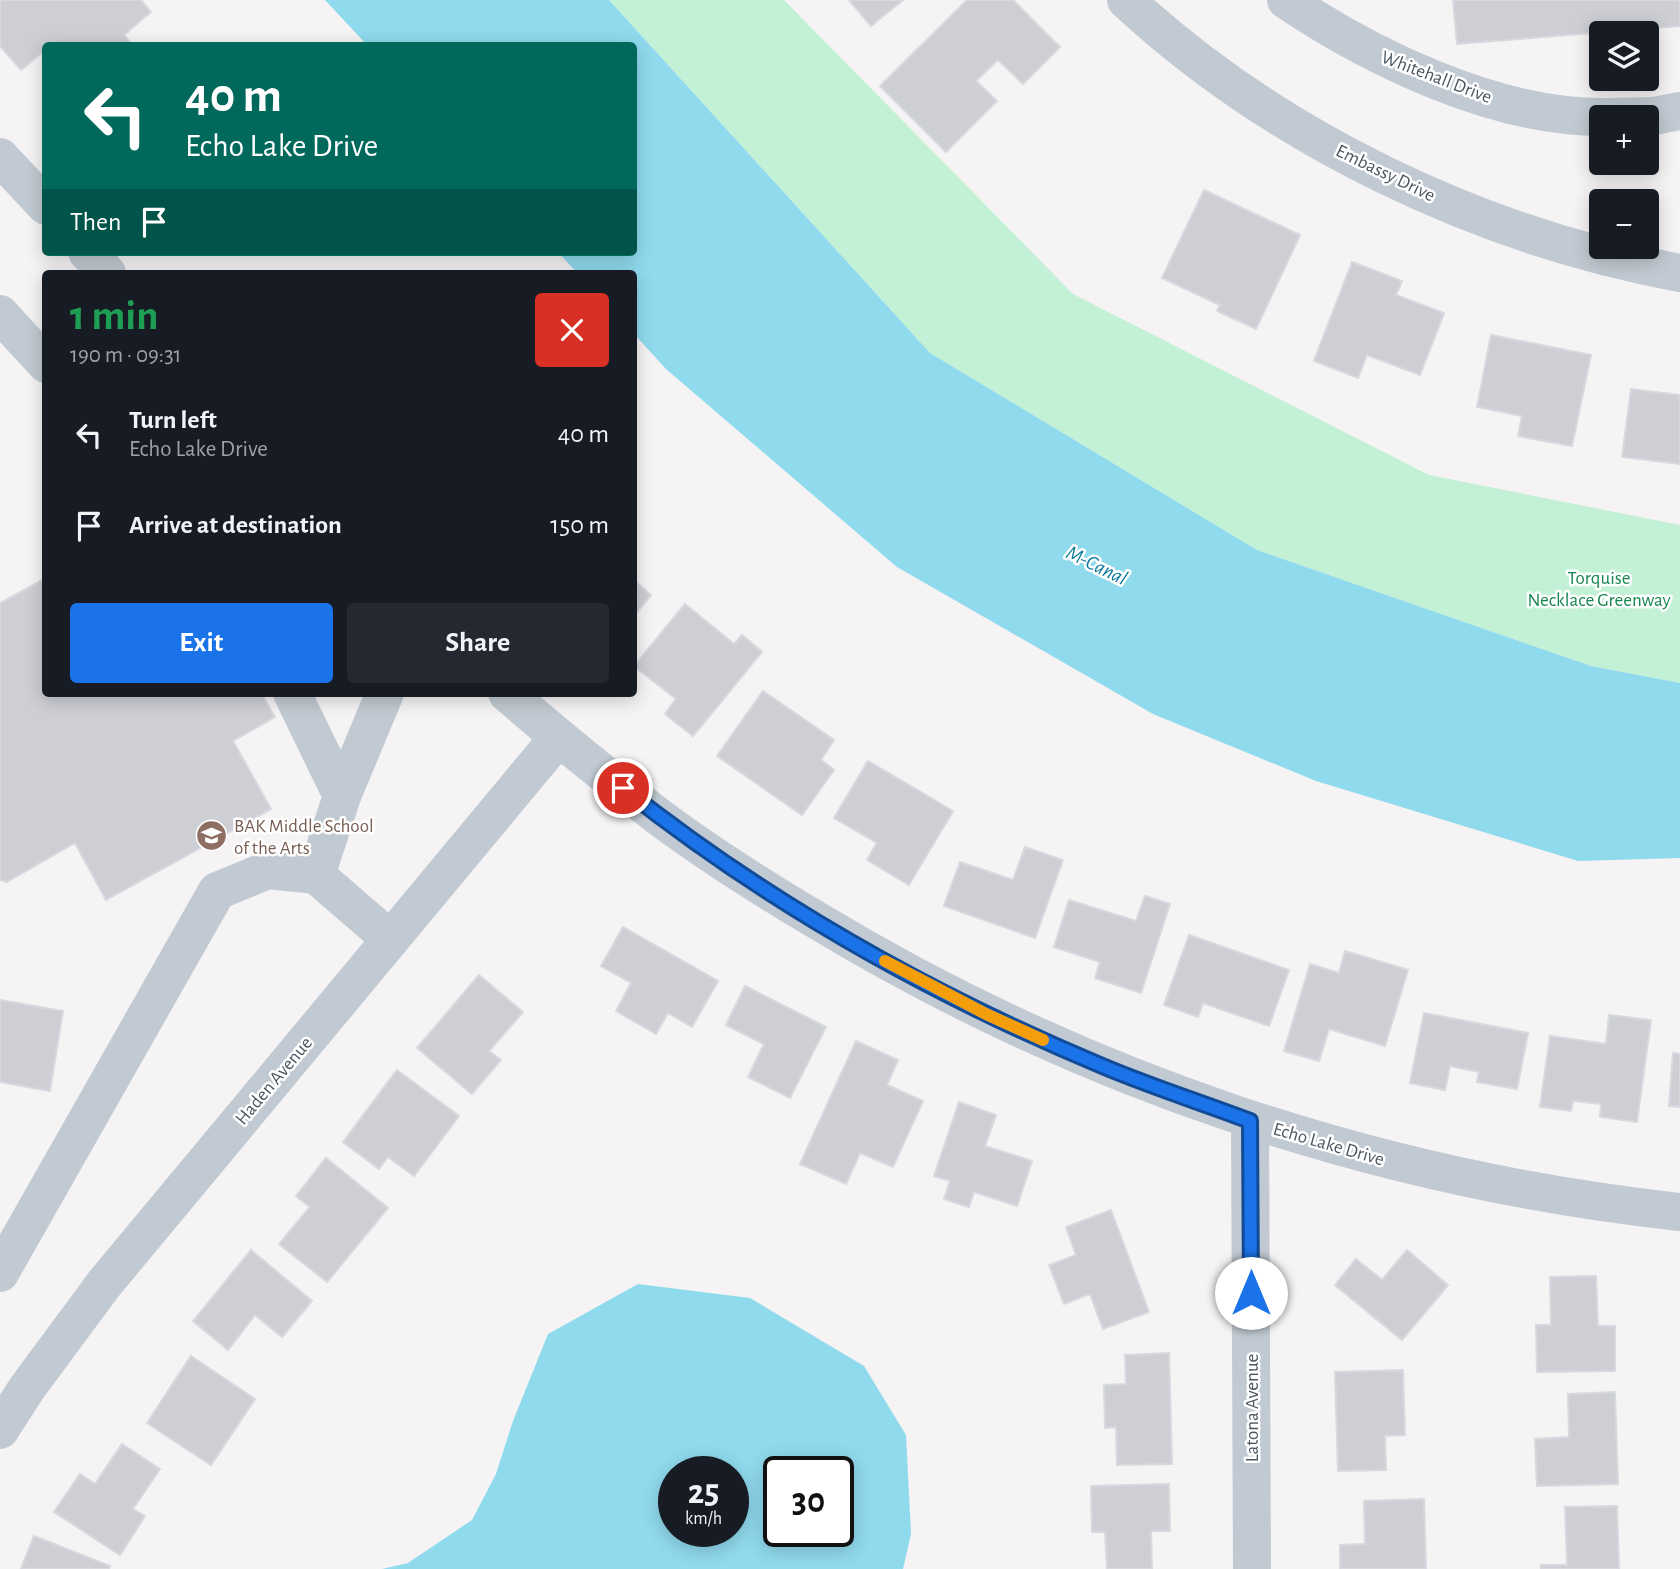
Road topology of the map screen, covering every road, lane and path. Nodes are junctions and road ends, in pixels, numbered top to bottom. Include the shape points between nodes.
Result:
1 (1126, 0) edge
2 (1286, 0) edge
3 (1680, 111) edge
4 (1659, 115) edge
5 (1589, 116) edge
6 (4, 168) edge
7 (42, 202) edge
8 (91, 256) edge
9 (104, 270) edge
10 (1680, 273) edge
11 (0, 314) edge
12 (42, 360) edge
13 (294, 697) edge
14 (383, 697) edge
15 (512, 697) edge
16 (558, 737) junction
17 (342, 796) junction
18 (316, 875) junction
19 (390, 939) junction
20 (1250, 1121) junction
21 (1680, 1212) edge
22 (0, 1273) edge
23 (0, 1430) edge
24 (1252, 1569) edge

1 - 10 street, Embassy Drive via 1216,73 1377,171 1552,242
2 - 5 street, Whitehall Drive via 1362,46 1413,70 1492,99 1541,111
3 - 4 street, Whitehall Drive
6 - 7 street
8 - 9 street
11 - 12 street
13 - 17 street
14 - 17 street
15 - 16 street, Echo Lake Drive
16 - 19 street, Haden Avenue
16 - 20 street, Echo Lake Drive via 661,819 874,955 986,1014 1101,1066
17 - 18 street
18 - 19 street
18 - 22 street via 268,870 217,891
19 - 23 street, Haden Avenue via 104,1284
20 - 21 street, Echo Lake Drive via 1370,1156 1525,1190
20 - 24 street, Latona Avenue

